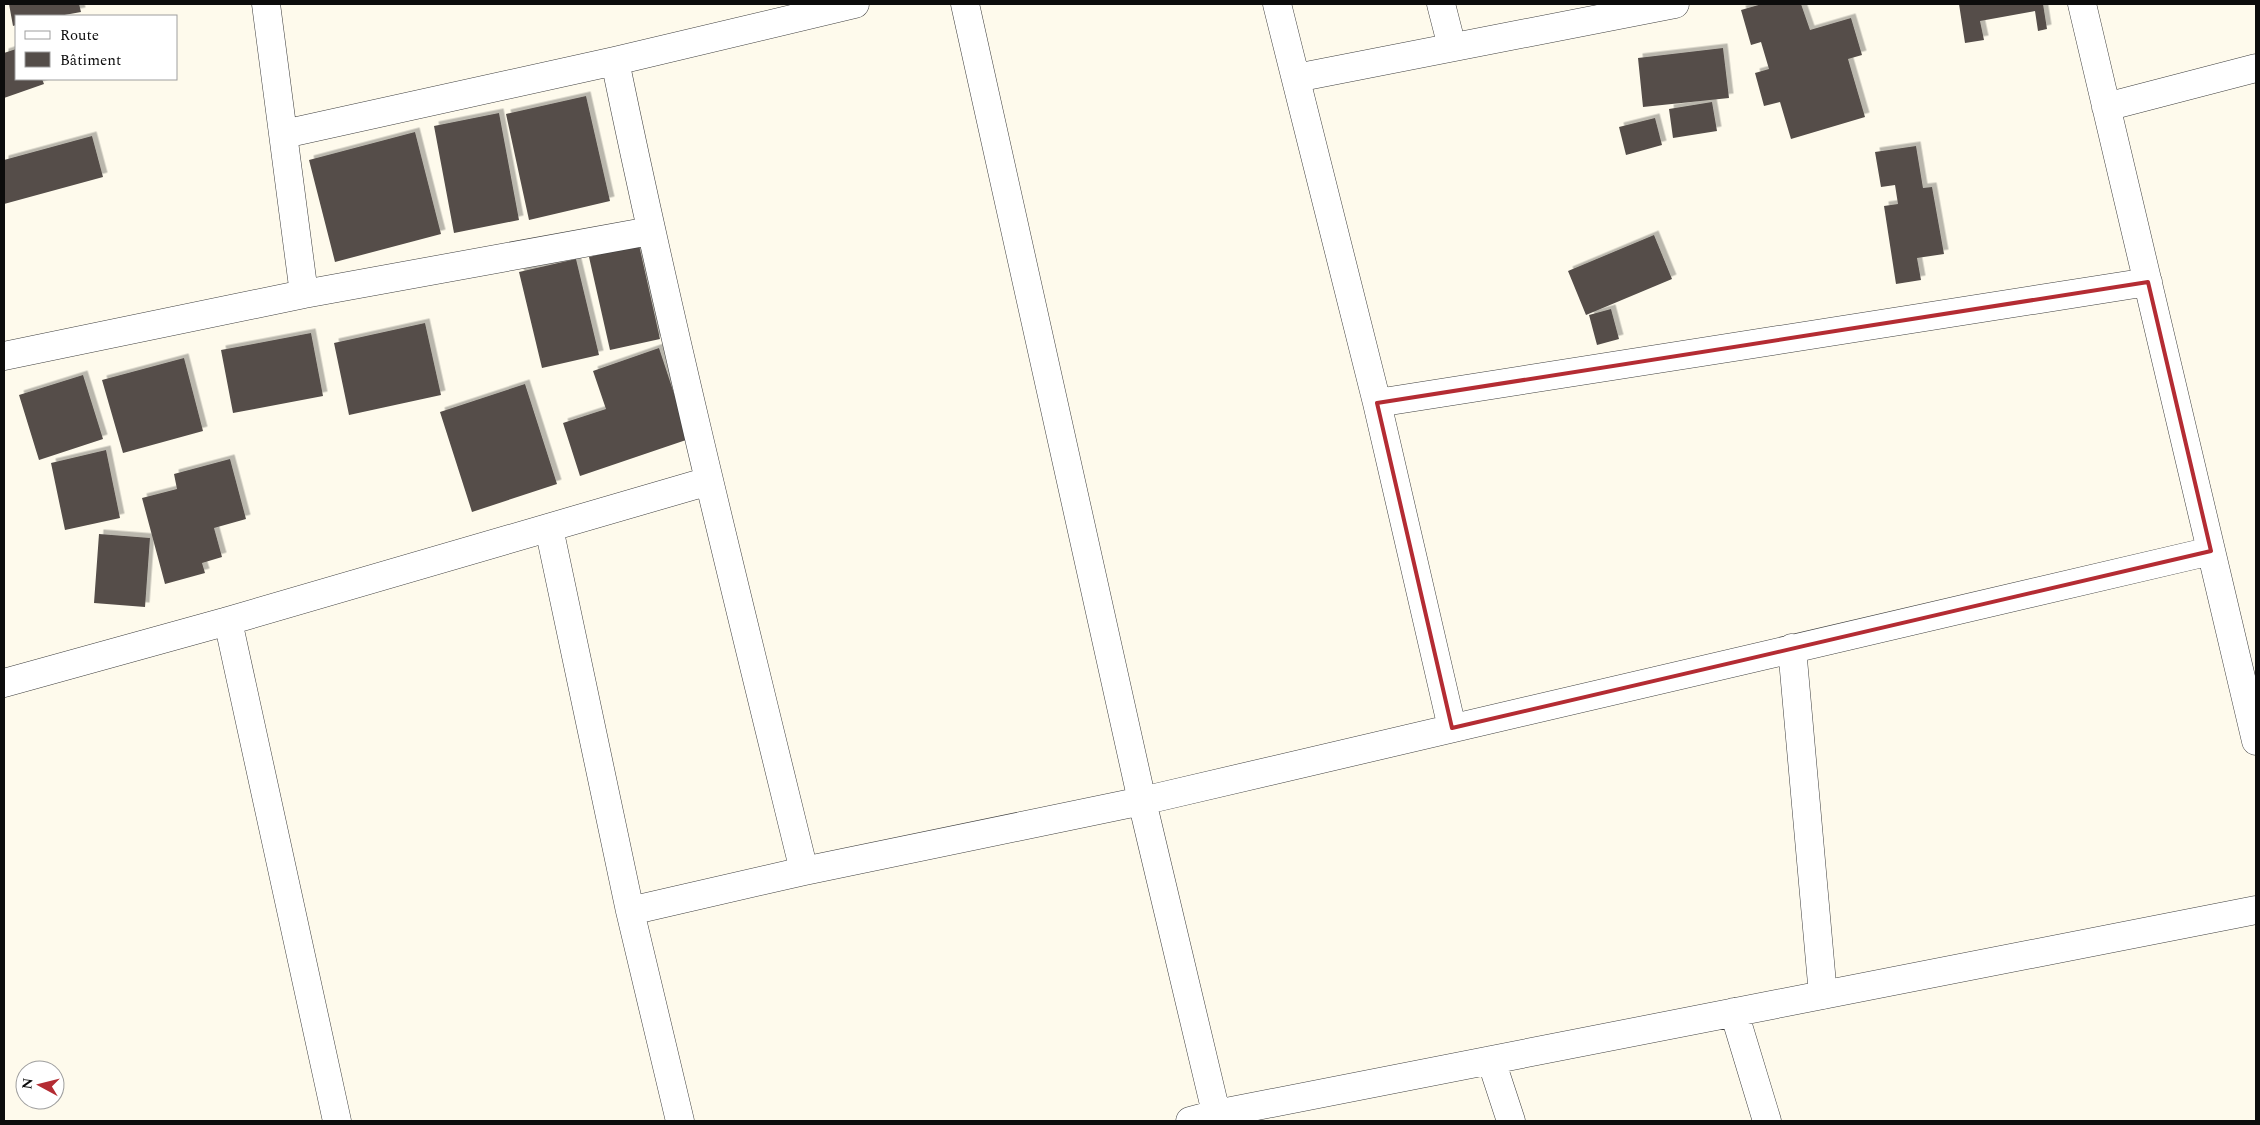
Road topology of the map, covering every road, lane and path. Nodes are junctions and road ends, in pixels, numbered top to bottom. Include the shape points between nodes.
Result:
1 (266, 4) edge
2 (855, 4) edge
3 (965, 4) edge
4 (1277, 4) edge
5 (1441, 4) edge
6 (1675, 4) edge
7 (2082, 4) edge
8 (1452, 47) junction
9 (615, 61) junction
10 (2256, 68) edge
11 (1296, 78) junction
12 (2106, 107) junction
13 (284, 134) junction
14 (650, 231) junction
15 (2148, 282) junction
16 (304, 294) junction
17 (4, 356) edge
18 (1377, 403) junction
19 (708, 481) junction
20 (549, 528) junction
21 (2211, 551) junction
22 (228, 621) junction
23 (1792, 648) junction
24 (4, 683) edge
25 (1452, 728) junction
26 (2256, 741) edge
27 (1142, 801) junction
28 (804, 870) junction
29 (2256, 910) edge
30 (630, 911) junction
31 (1823, 995) junction
32 (1734, 1012) junction
33 (1491, 1060) junction
34 (1217, 1118) edge
35 (337, 1121) edge
36 (680, 1121) edge
37 (1190, 1121) edge
38 (1511, 1121) edge
39 (1766, 1121) edge

1 - 13 street
2 - 9 street
3 - 27 street
4 - 11 street
5 - 8 street
6 - 8 street
7 - 12 street
8 - 11 street
9 - 13 street
9 - 14 street
10 - 12 street
11 - 18 street
12 - 15 street
13 - 16 street
14 - 16 street
14 - 19 street
15 - 18 street
15 - 21 street
16 - 17 street
18 - 25 street
19 - 20 street
19 - 28 street
20 - 22 street
20 - 30 street
21 - 23 street
21 - 26 street
22 - 24 street
22 - 35 street
23 - 25 street
23 - 31 street
25 - 27 street
27 - 28 street
27 - 34 street
28 - 30 street
29 - 31 street
30 - 36 street
31 - 32 street
32 - 33 street
32 - 39 street
33 - 34 street
33 - 38 street
34 - 37 street

